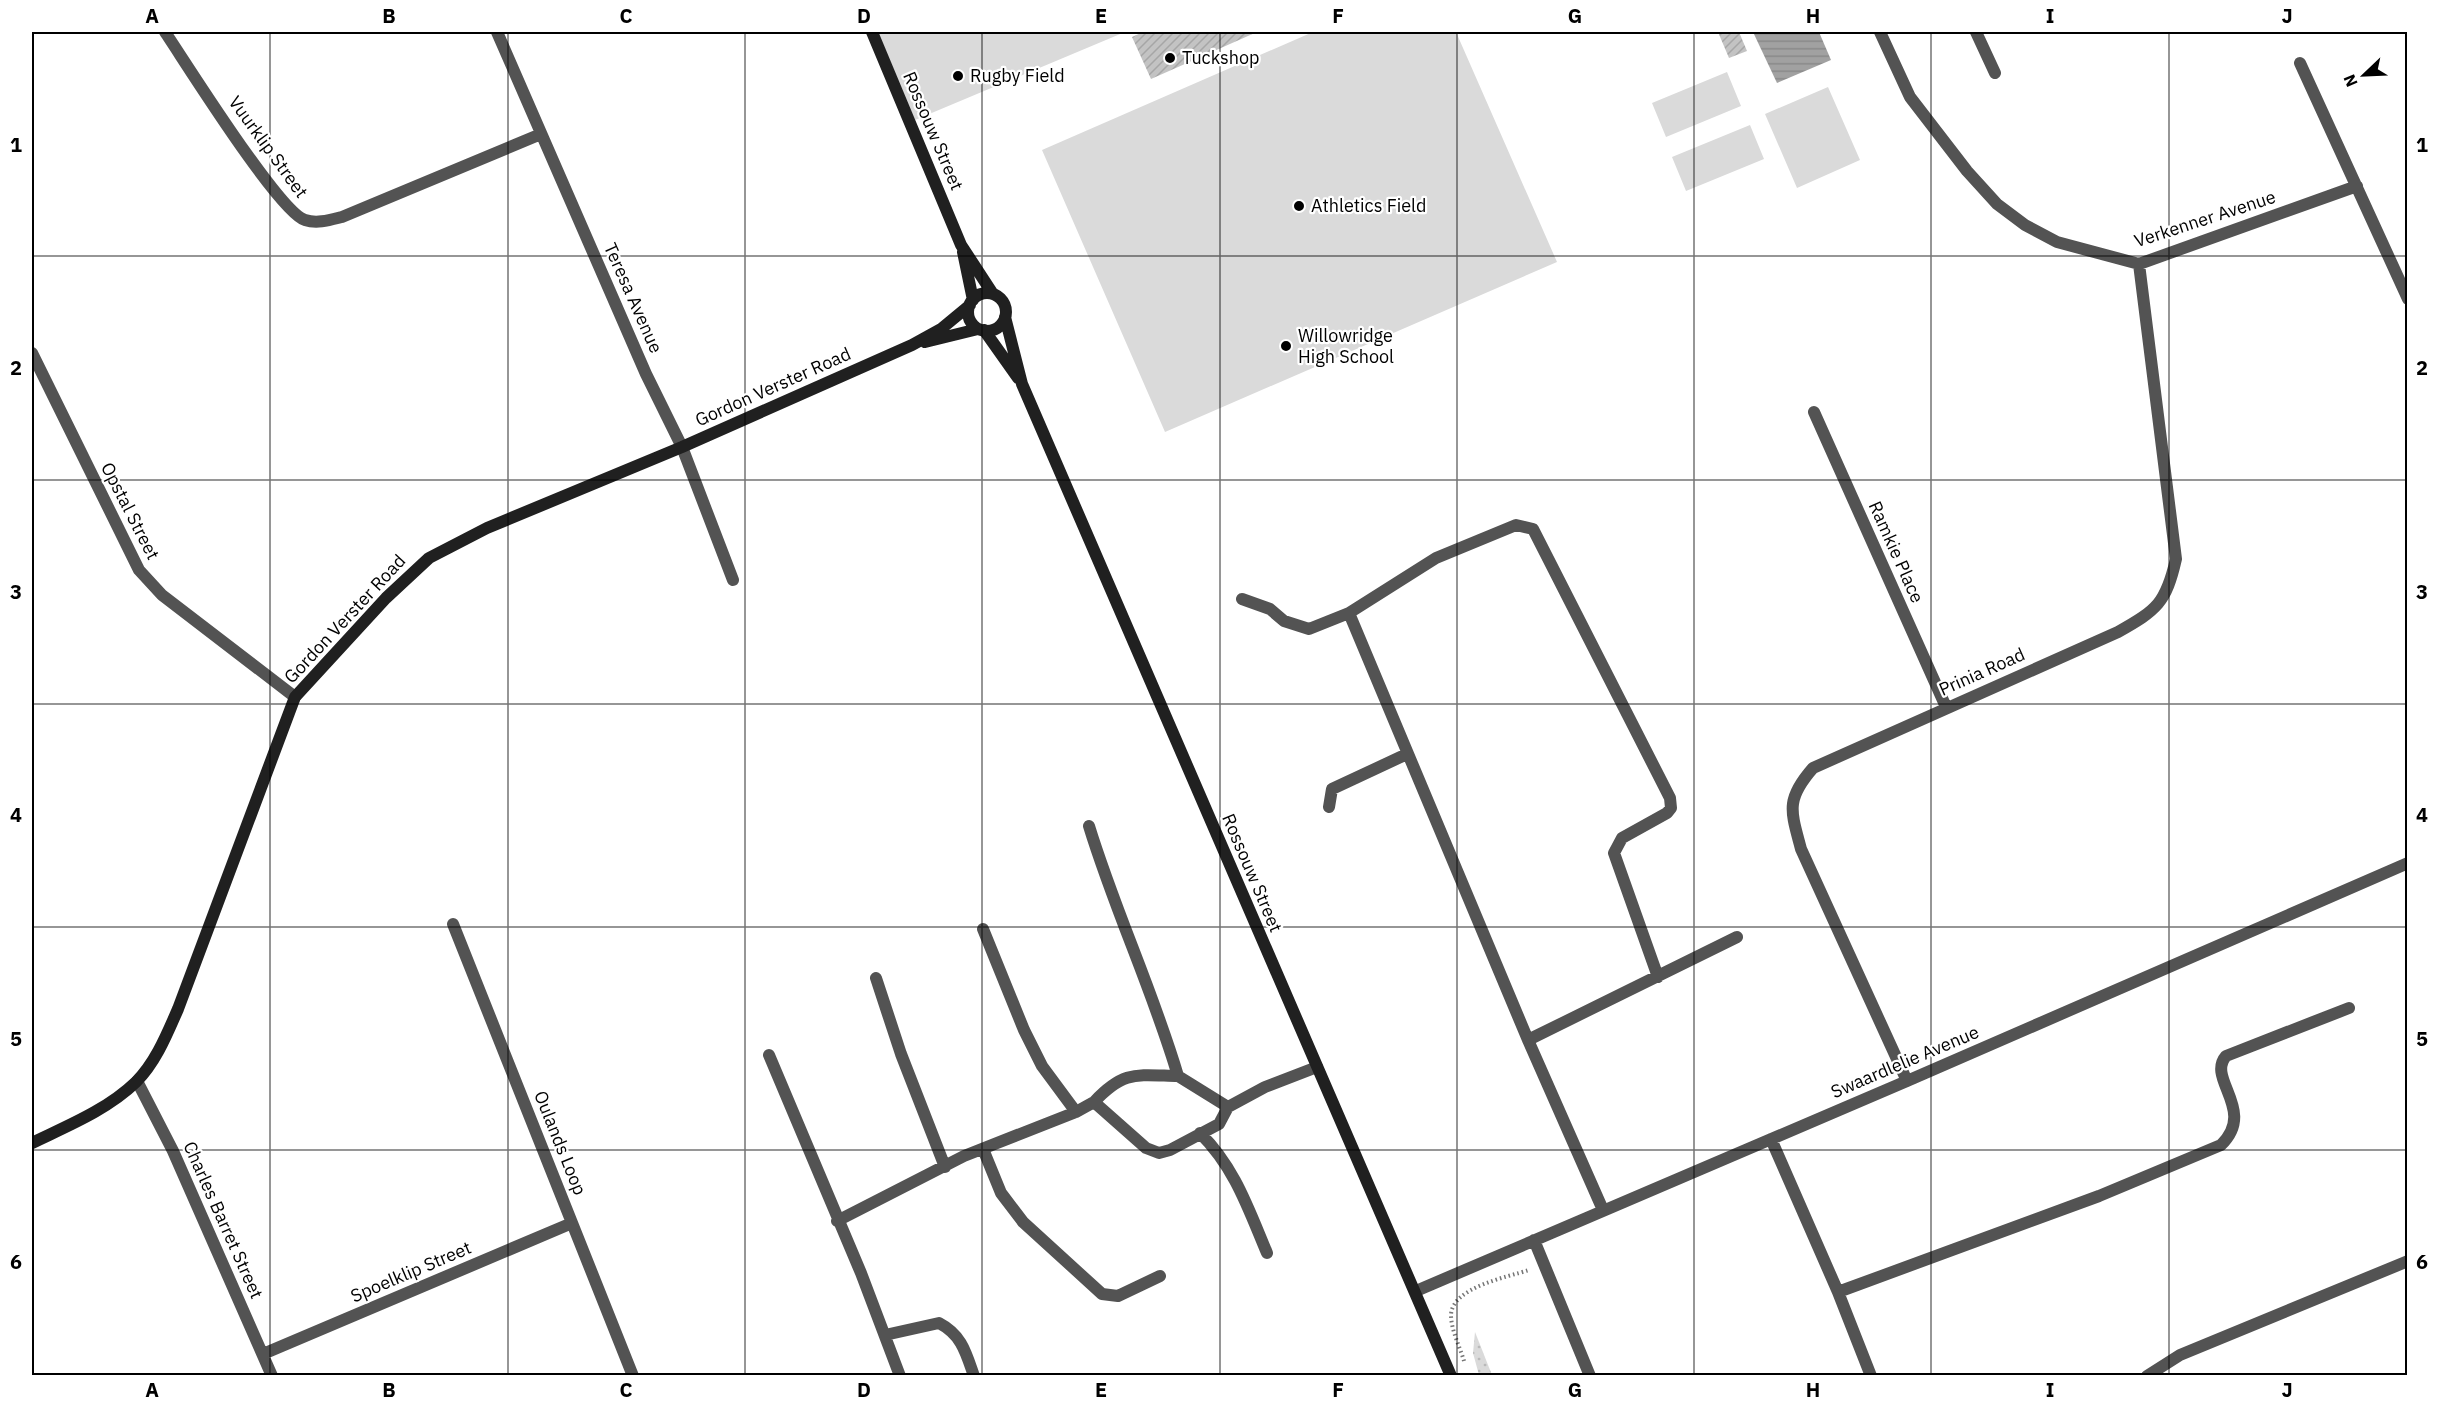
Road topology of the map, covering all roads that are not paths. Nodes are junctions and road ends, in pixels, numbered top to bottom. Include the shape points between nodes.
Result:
1 (165, 32) edge
2 (497, 32) edge
3 (872, 32) edge
4 (1880, 32) edge
5 (1976, 32) edge
6 (2300, 63) dead end
7 (1995, 73) dead end
8 (541, 134) junction
9 (2357, 186) junction
10 (961, 245) junction
11 (2139, 264) junction
12 (993, 294) junction
13 (2408, 299) edge
14 (972, 302) junction
15 (1005, 317) junction
16 (981, 330) junction
17 (912, 345) junction
18 (32, 353) edge
19 (1022, 384) junction
20 (1814, 412) dead end
21 (682, 447) junction
22 (733, 580) dead end
23 (1242, 599) dead end
24 (1349, 613) junction
25 (295, 697) junction
26 (1946, 707) junction
27 (1407, 754) junction
28 (1329, 807) dead end
29 (1089, 826) dead end
30 (2406, 868) edge
31 (453, 924) dead end
32 (983, 929) dead end
33 (1737, 937) dead end
34 (1659, 977) junction
35 (876, 978) dead end
36 (2349, 1008) dead end
37 (1528, 1040) junction
38 (769, 1055) dead end
39 (1317, 1068) junction
40 (1178, 1076) junction
41 (137, 1081) junction
42 (1907, 1082) junction
43 (1094, 1102) junction
44 (1228, 1107) junction
45 (1076, 1112) junction
46 (1200, 1133) junction
47 (1771, 1138) junction
48 (32, 1143) edge
49 (983, 1149) junction
50 (945, 1167) junction
51 (1603, 1210) junction
52 (837, 1221) junction
53 (572, 1223) junction
54 (1534, 1240) junction
55 (1268, 1253) dead end
56 (2408, 1261) edge
57 (1160, 1276) dead end
58 (1416, 1291) junction
59 (1838, 1292) junction
60 (885, 1335) junction
61 (263, 1353) junction
62 (272, 1376) edge
63 (633, 1376) edge
64 (900, 1376) edge
65 (974, 1376) edge
66 (1451, 1376) edge
67 (1590, 1376) edge
68 (1871, 1376) edge
69 (2147, 1376) edge

1 - 8 street, Vuurklip Street via 270,186 292,212 305,220 323,222 342,217
2 - 8 street, Teresa Avenue
3 - 10 main road, Rossouw Street
4 - 11 street, Verkenner Avenue via 1910,97 1997,204 2057,242
5 - 7 street
6 - 9 street
8 - 21 street, Teresa Avenue
9 - 11 street, Verkenner Avenue
9 - 13 street
10 - 12 main road, Rossouw Street
10 - 14 main road, Rossouw Street
11 - 26 street, Prinia Road via 2176,559 2170,588 2149,614 2118,632
12 - 14 main road via 982,294
12 - 15 main road via 1005,306
14 - 16 main road via 969,315
14 - 17 main road, Gordon Verster Road via 941,329
15 - 16 main road via 999,326
15 - 19 main road, Rossouw Street
16 - 17 main road, Gordon Verster Road
16 - 19 main road, Rossouw Street
17 - 21 main road, Gordon Verster Road
18 - 25 street, Opstal Street via 139,570 162,595
19 - 39 main road, Rossouw Street
20 - 26 street, Ramkie Place
21 - 22 street, Teresa Avenue
21 - 25 main road, Gordon Verster Road via 487,528 429,558 386,598
23 - 24 street via 1309,629
24 - 27 street
24 - 34 street via 1436,558 1516,525 1533,529 1670,798 1667,813 1622,838 1614,853
25 - 41 main road, Gordon Verster Road via 178,1009 161,1047
26 - 42 street, Prinia Road via 1813,768 1797,786 1792,802 1801,849
27 - 28 street via 1332,789
27 - 37 street
29 - 40 street via 1103,872 1162,1021
30 - 42 street, Swaardlelie Avenue
31 - 53 street, Oulands Loop
32 - 45 street via 1042,1066
33 - 34 street
34 - 37 street
35 - 50 street
36 - 59 street via 2271,1036 2223,1059 2221,1067 2236,1120 2231,1135 2221,1145 2099,1196
37 - 51 street
38 - 52 street
39 - 44 street via 1265,1087
39 - 58 main road, Rossouw Street
40 - 43 street via 1124,1077 1111,1083
40 - 44 street
41 - 48 main road, Gordon Verster Road via 89,1115
41 - 61 street, Charles Barret Street via 173,1151
42 - 47 street, Swaardlelie Avenue
43 - 45 street
43 - 46 street via 1152,1151 1170,1150
44 - 46 street via 1219,1124
45 - 49 street
46 - 55 street via 1221,1154
47 - 51 street, Swaardlelie Avenue
47 - 59 street
49 - 50 street
49 - 57 street via 1001,1193 1023,1222 1102,1294 1119,1296
50 - 52 street
51 - 54 street, Swaardlelie Avenue
52 - 60 street
53 - 61 street, Spoelklip Street
53 - 63 street, Oulands Loop
54 - 58 street, Swaardlelie Avenue
54 - 67 street
56 - 69 street via 2180,1355
58 - 66 main road, Rossouw Street
59 - 68 street
60 - 64 street
60 - 65 street via 939,1323 962,1342
61 - 62 street, Charles Barret Street

